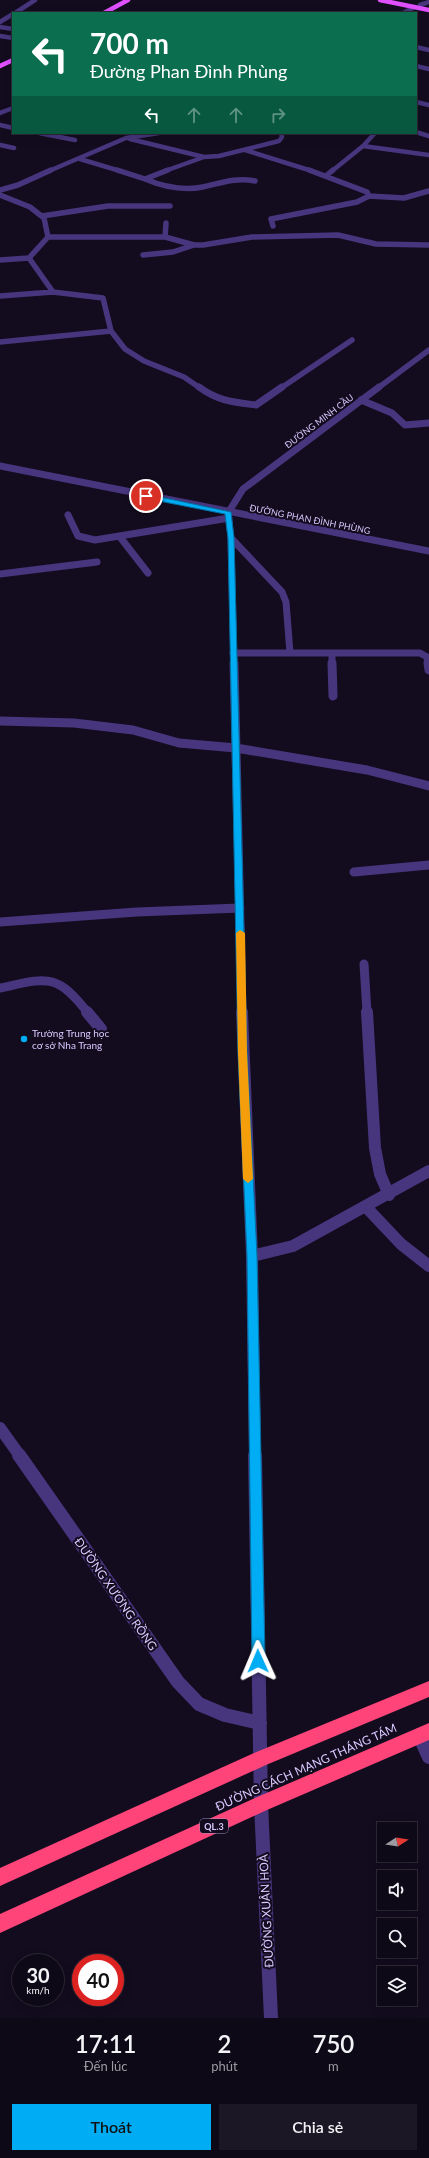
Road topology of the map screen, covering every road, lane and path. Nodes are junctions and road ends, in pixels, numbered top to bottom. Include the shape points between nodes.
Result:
1 (35, 0) edge
2 (128, 0) edge
3 (380, 0) edge
4 (395, 0) edge
5 (429, 2) edge
6 (420, 5) junction
7 (429, 7) edge
8 (415, 8) junction
9 (429, 10) edge
10 (16, 12) edge
11 (106, 12) edge
12 (405, 12) edge
13 (0, 14) edge
14 (12, 14) edge
15 (12, 15) edge
16 (1, 21) edge
17 (12, 21) edge
18 (0, 27) edge
19 (12, 29) edge
20 (0, 36) edge
21 (12, 38) edge
22 (417, 47) edge
23 (429, 50) edge
24 (12, 61) edge
25 (0, 66) edge
26 (417, 66) edge
27 (429, 69) edge
28 (417, 102) edge
29 (429, 104) edge
30 (0, 105) edge
31 (12, 108) edge
32 (12, 108) edge
33 (0, 113) edge
34 (0, 125) edge
35 (12, 128) edge
36 (417, 132) edge
37 (44, 134) edge
38 (152, 134) edge
39 (281, 134) edge
40 (374, 134) edge
41 (429, 136) edge
42 (126, 138) junction
43 (75, 140) dead end
44 (0, 145) edge
45 (362, 146) junction
46 (14, 148) dead end
47 (245, 150) junction
48 (429, 155) edge
49 (204, 157) junction
50 (80, 158) junction
51 (326, 176) junction
52 (145, 179) junction
53 (255, 181) dead end
54 (0, 191) edge
55 (429, 191) edge
56 (369, 196) junction
57 (170, 206) dead end
58 (42, 216) junction
59 (166, 223) dead end
60 (273, 226) dead end
61 (48, 237) junction
62 (165, 237) junction
63 (194, 245) junction
64 (429, 246) edge
65 (143, 255) dead end
66 (29, 258) junction
67 (0, 260) edge
68 (53, 292) junction
69 (0, 296) edge
70 (111, 331) junction
71 (352, 340) dead end
72 (0, 342) edge
73 (429, 350) edge
74 (361, 400) junction
75 (429, 423) edge
76 (0, 466) edge
77 (68, 515) dead end
78 (229, 515) junction
79 (120, 537) junction
80 (231, 538) junction
81 (429, 552) edge
82 (97, 562) dead end
83 (148, 573) dead end
84 (0, 574) edge
85 (233, 653) junction
86 (290, 653) junction
87 (332, 654) junction
88 (429, 670) edge
89 (332, 696) dead end
90 (0, 721) edge
91 (236, 748) junction
92 (429, 786) edge
93 (429, 865) edge
94 (354, 872) dead end
95 (240, 908) junction
96 (0, 922) edge
97 (364, 964) dead end
98 (0, 988) edge
99 (101, 1029) dead end
100 (429, 1171) edge
101 (389, 1195) junction
102 (366, 1206) junction
103 (252, 1256) junction
104 (429, 1266) edge
105 (0, 1428) edge
106 (429, 1689) edge
107 (260, 1723) junction
108 (424, 1733) edge
109 (429, 1757) edge
110 (260, 1759) junction
111 (261, 1804) junction
112 (0, 1877) edge
113 (0, 1924) edge
114 (271, 2018) edge

1 - 10 street
2 - 11 main road
3 - 8 main road
4 - 6 main road
5 - 6 street
6 - 7 main road
6 - 8 main road
8 - 9 main road
8 - 12 street
13 - 14 street
15 - 16 street
16 - 17 street
18 - 19 street
20 - 21 street
22 - 23 street
24 - 25 main road
26 - 27 street
28 - 29 street
30 - 31 street
32 - 33 street
34 - 35 street
36 - 41 street
37 - 43 street
38 - 42 street
39 - 47 street via 278,141
40 - 45 street
42 - 49 street
42 - 50 street
44 - 46 street
45 - 48 street
45 - 51 street
47 - 49 street
47 - 51 street
49 - 52 street
50 - 52 street
50 - 54 street
51 - 56 street via 367,192
52 - 53 street via 177,189 202,187 239,178
54 - 58 street
55 - 56 street via 404,198
56 - 60 street via 356,202 271,219
57 - 58 street via 108,206
58 - 61 street
59 - 62 street
61 - 62 street
61 - 66 street
62 - 63 street
63 - 64 street via 252,237 338,235 376,244
63 - 65 street via 173,252
66 - 67 street
66 - 68 street
68 - 69 street
68 - 70 street via 103,298
70 - 71 street via 125,349 144,361 184,377 212,397 224,402 256,405
70 - 72 street
73 - 74 street, ĐƯỜNG MINH CẦU
74 - 75 street via 392,414 405,425
74 - 78 street, ĐƯỜNG MINH CẦU via 243,489
76 - 78 street, ĐƯỜNG PHAN ĐÌNH PHÙNG
77 - 79 street via 78,536 95,540
78 - 79 street
78 - 80 street, ĐƯỜNG XUÂN HOÀ
78 - 81 street, ĐƯỜNG PHAN ĐÌNH PHÙNG
79 - 83 street
80 - 85 street, ĐƯỜNG XUÂN HOÀ
80 - 86 street via 282,592 286,602
82 - 84 street
85 - 86 street
85 - 91 street, ĐƯỜNG XUÂN HOÀ
86 - 87 street
87 - 88 street via 420,653 427,657
87 - 89 street
90 - 91 street via 106,727 147,733 187,744
91 - 92 street via 367,770
91 - 95 street, ĐƯỜNG XUÂN HOÀ
93 - 94 street
95 - 96 street via 137,912
95 - 103 street, ĐƯỜNG XUÂN HOÀ via 242,1052
97 - 101 street via 375,1148 380,1174
98 - 99 street via 39,980 57,982
100 - 101 street
101 - 102 street
102 - 103 street via 293,1246
102 - 104 street via 400,1244
103 - 107 street, ĐƯỜNG XUÂN HOÀ
105 - 107 street, ĐƯỜNG XƯƠNG RỒNG via 178,1682 199,1704 225,1715
106 - 110 highway
107 - 110 street, ĐƯỜNG XUÂN HOÀ
108 - 109 street
108 - 111 highway, ĐƯỜNG CÁCH MẠNG THÁNG TÁM / QL.3
110 - 111 street, ĐƯỜNG XUÂN HOÀ
110 - 112 highway
111 - 113 highway, ĐƯỜNG CÁCH MẠNG THÁNG TÁM / QL.3
111 - 114 street, ĐƯỜNG XUÂN HOÀ

